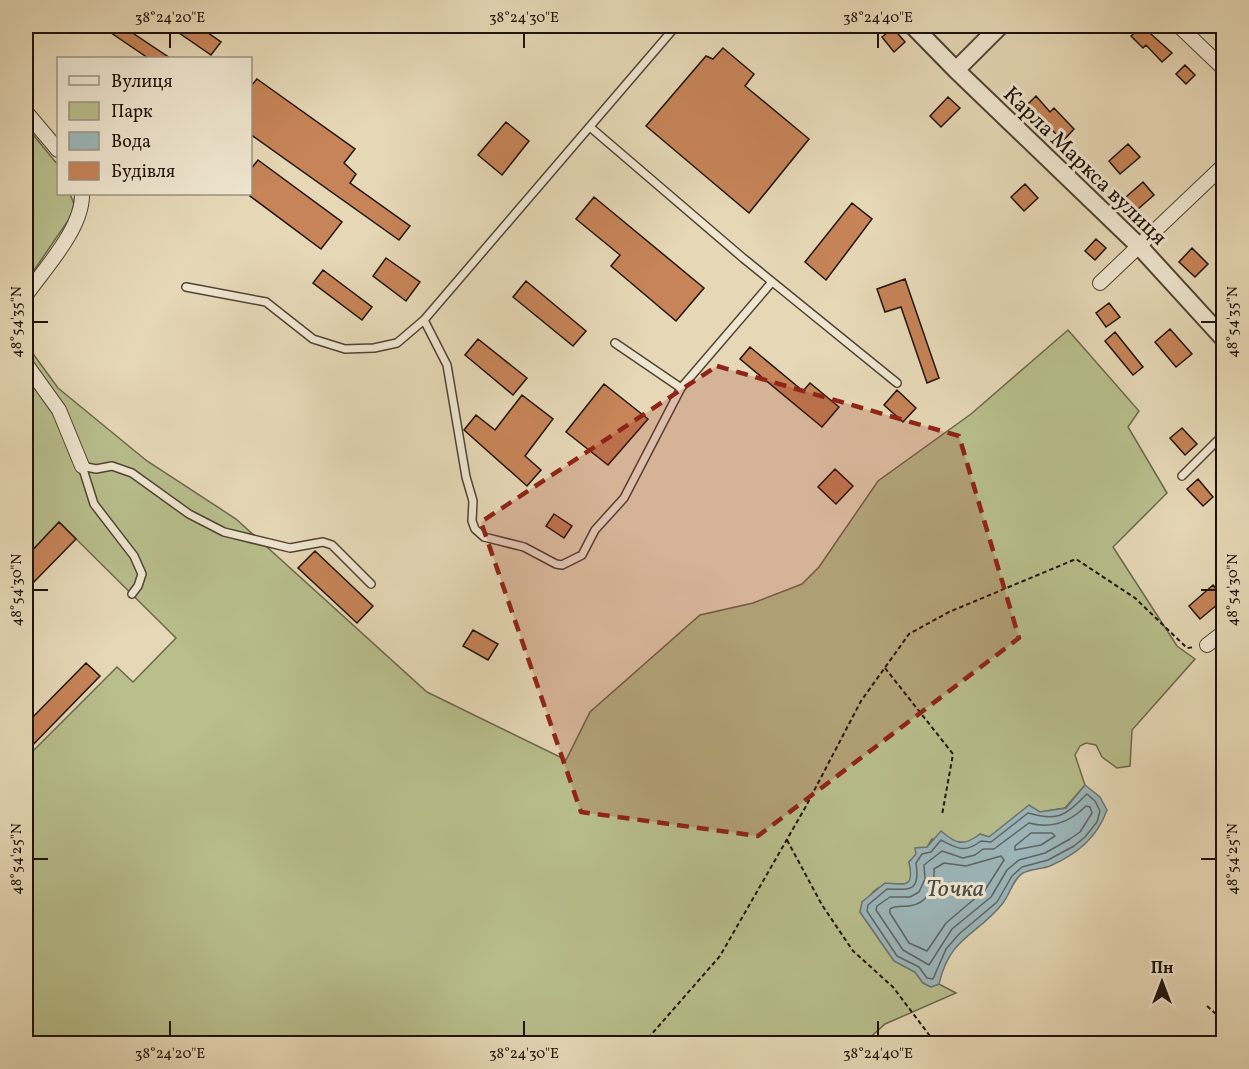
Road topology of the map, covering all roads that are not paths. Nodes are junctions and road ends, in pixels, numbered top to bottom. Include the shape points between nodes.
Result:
1 (676, 26) edge
2 (913, 26) edge
3 (1000, 26) edge
4 (1179, 26) edge
5 (1224, 69) edge
6 (956, 70) junction
7 (26, 112) edge
8 (590, 127) junction
9 (57, 149) edge
10 (1224, 165) edge
11 (81, 195) edge
12 (1139, 246) junction
13 (772, 282) junction
14 (1100, 283) dead end
15 (186, 287) dead end
16 (26, 295) edge
17 (424, 320) junction
18 (1224, 339) edge
19 (615, 343) dead end
20 (26, 364) edge
21 (897, 383) dead end
22 (681, 388) junction
23 (1224, 434) edge
24 (82, 466) junction
25 (1182, 476) dead end
26 (371, 584) dead end
27 (132, 594) dead end
28 (1224, 632) edge
29 (1207, 645) road end

1 - 8 lane
2 - 6 street, Карла Маркса вулиця
3 - 6 street
4 - 5 street
6 - 12 street, Карла Маркса вулиця
7 - 9 street
8 - 13 lane
8 - 17 lane
10 - 12 street
11 - 16 street via 77,222
12 - 14 street
12 - 18 street, Карла Маркса вулиця
13 - 21 lane
13 - 22 lane
15 - 17 lane via 266,302 313,339 345,349 397,344
17 - 22 lane via 447,365 475,529 484,537 524,548 556,564 582,555 595,530 624,498
19 - 22 lane
20 - 24 street via 59,410
23 - 25 lane
24 - 26 lane via 112,466 132,473 189,514 224,532 290,548 323,542 332,545
24 - 27 lane via 94,504 134,556 142,574
28 - 29 street

